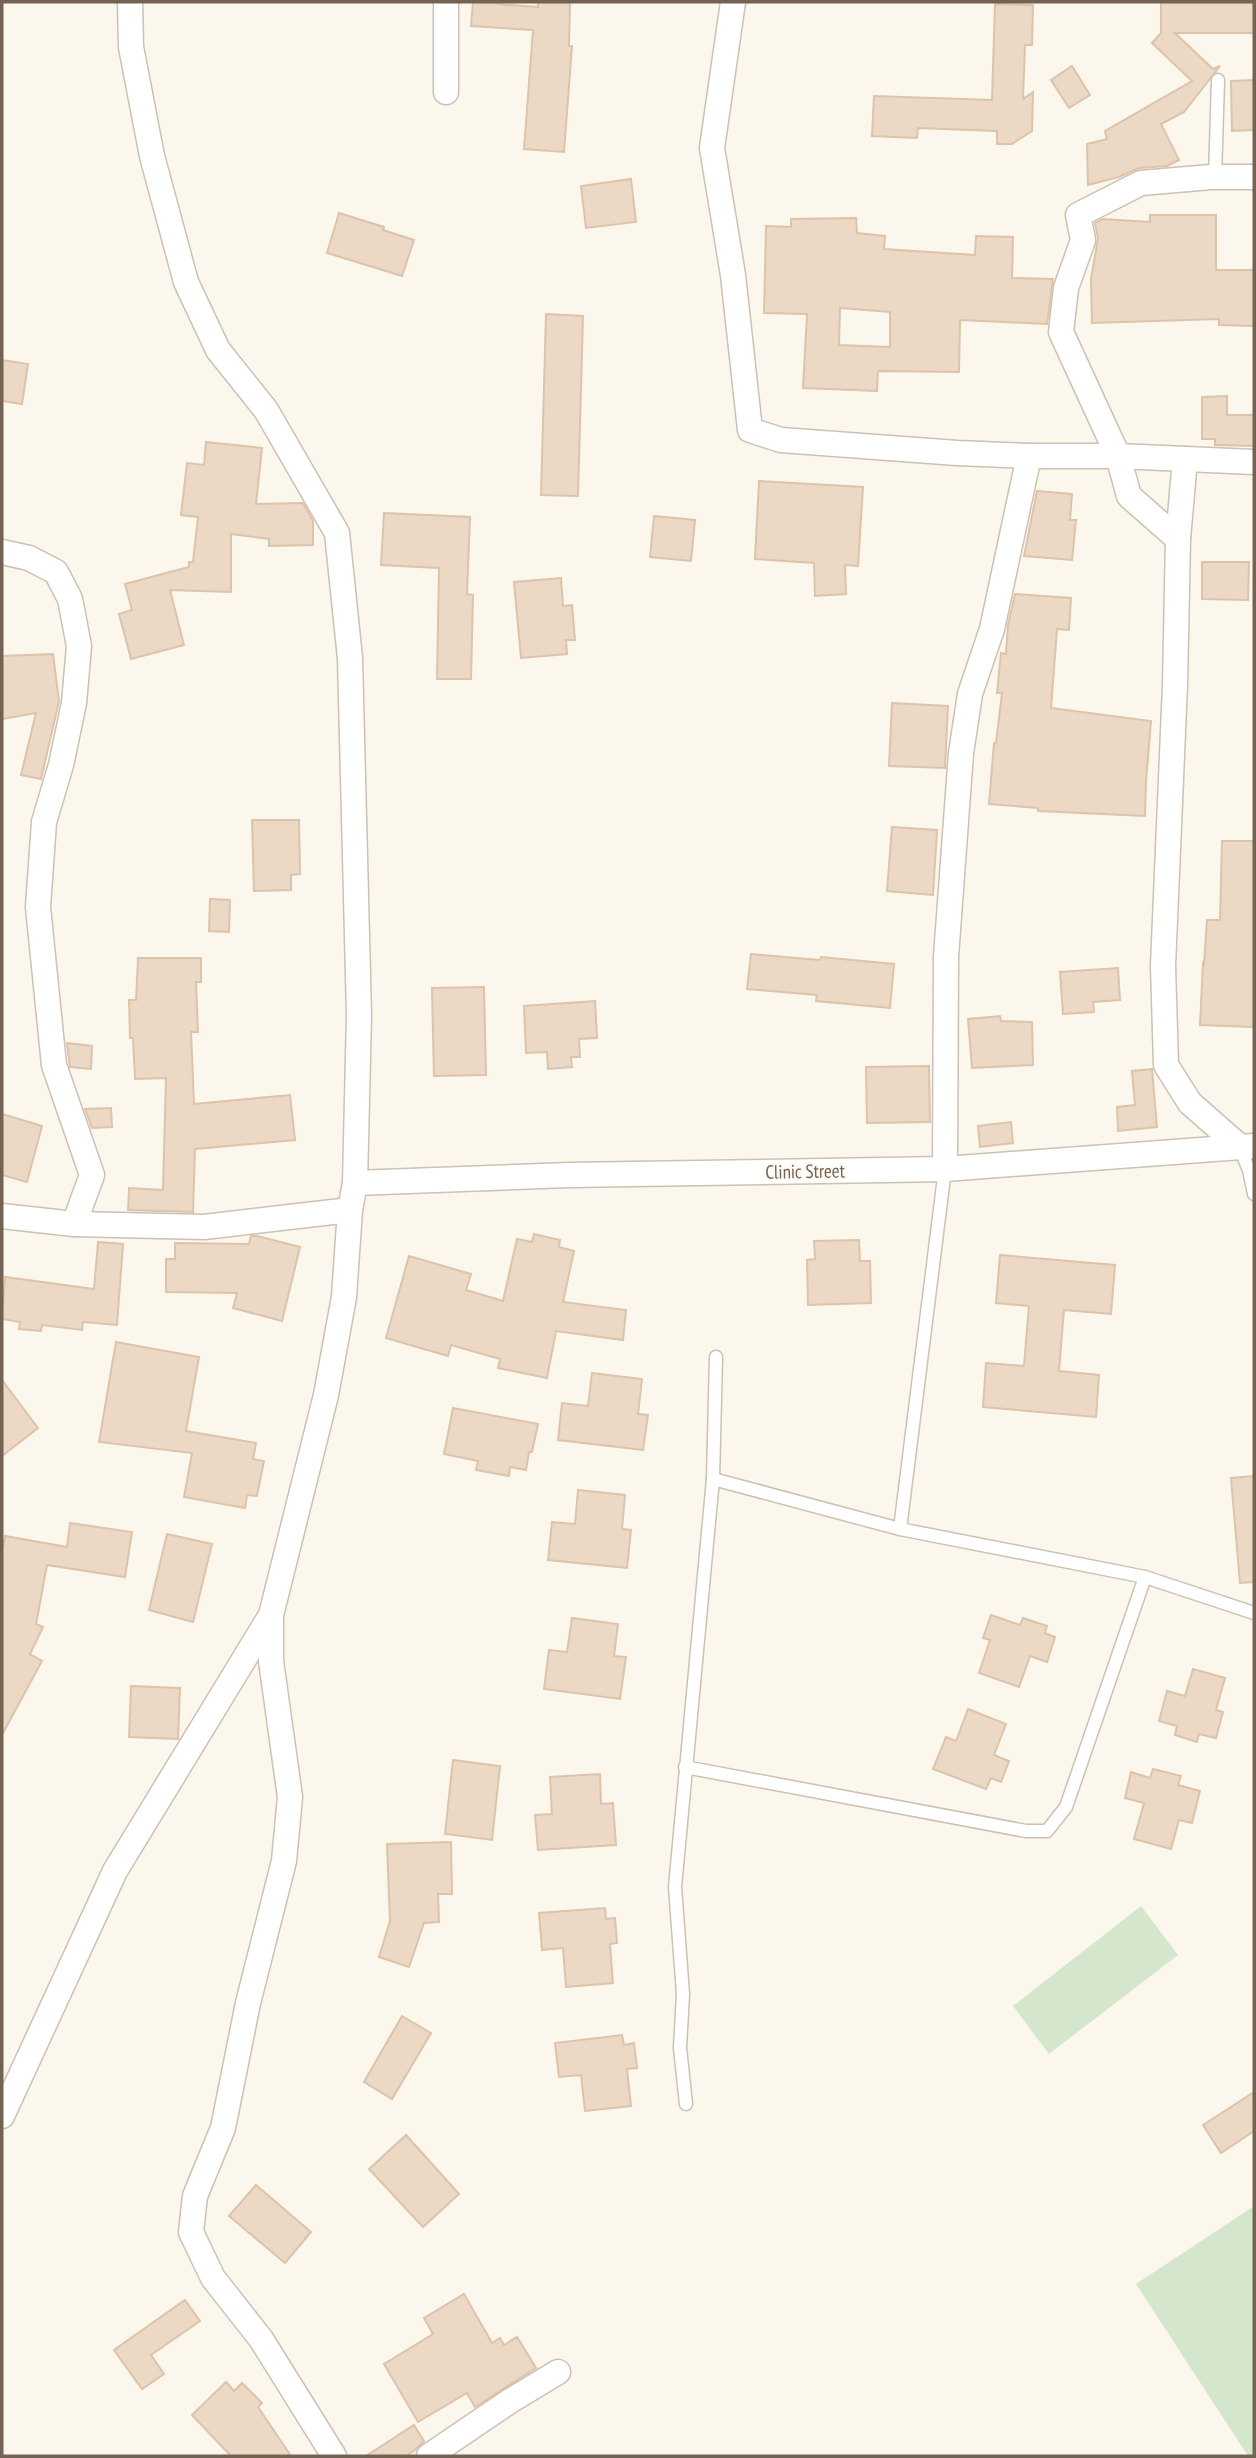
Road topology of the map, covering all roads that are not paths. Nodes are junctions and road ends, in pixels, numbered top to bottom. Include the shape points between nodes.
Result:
1 (130, 2) edge
2 (446, 2) edge
3 (733, 2) edge
4 (1218, 80) dead end
5 (446, 92) dead end
6 (1215, 177) junction
7 (1254, 177) edge
8 (1029, 456) junction
9 (1118, 456) junction
10 (1185, 459) junction
11 (1254, 463) edge
12 (1178, 539) junction
13 (2, 552) edge
14 (1247, 1146) edge
15 (945, 1169) junction
16 (355, 1183) junction
17 (1254, 1194) edge
18 (349, 1210) junction
19 (2, 1216) edge
20 (74, 1224) junction
21 (716, 1357) dead end
22 (713, 1479) junction
23 (900, 1529) junction
24 (1144, 1577) junction
25 (1254, 1613) edge
26 (271, 1615) junction
27 (685, 1767) junction
28 (686, 2104) dead end
29 (2, 2116) edge
30 (558, 2372) dead end
31 (334, 2456) edge
32 (429, 2456) edge

1 - 16 street via 131,47 152,156 186,282 218,350 266,410 337,533 350,658 359,1015
2 - 5 street
3 - 8 street via 712,148 733,275 750,430 781,440
4 - 6 lane
6 - 7 street
6 - 9 street via 1141,183 1078,215 1083,240 1066,288 1061,332
8 - 9 street
8 - 15 street via 992,629 970,694 961,753 946,957
9 - 10 street
9 - 12 street via 1129,496
10 - 11 street
10 - 12 street
12 - 14 street via 1163,966 1166,1065 1190,1103
13 - 20 street via 29,558 56,572 70,599 79,646 71,716 44,822 38,907 54,1065 92,1175
14 - 15 street, Clinic Street
14 - 17 lane
15 - 16 street, Clinic Street
15 - 23 lane
16 - 18 street
18 - 20 street via 204,1227
18 - 26 street via 344,1297 326,1395
19 - 20 street
21 - 22 lane
22 - 23 lane
22 - 27 lane
23 - 24 lane
24 - 25 lane
24 - 27 lane via 1066,1807 1047,1831 1026,1831
26 - 29 street via 115,1871
26 - 31 street via 271,1661 290,1797 284,1861 223,2128 195,2196 191,2232 213,2277 261,2339
27 - 28 lane via 675,1886
30 - 32 street

